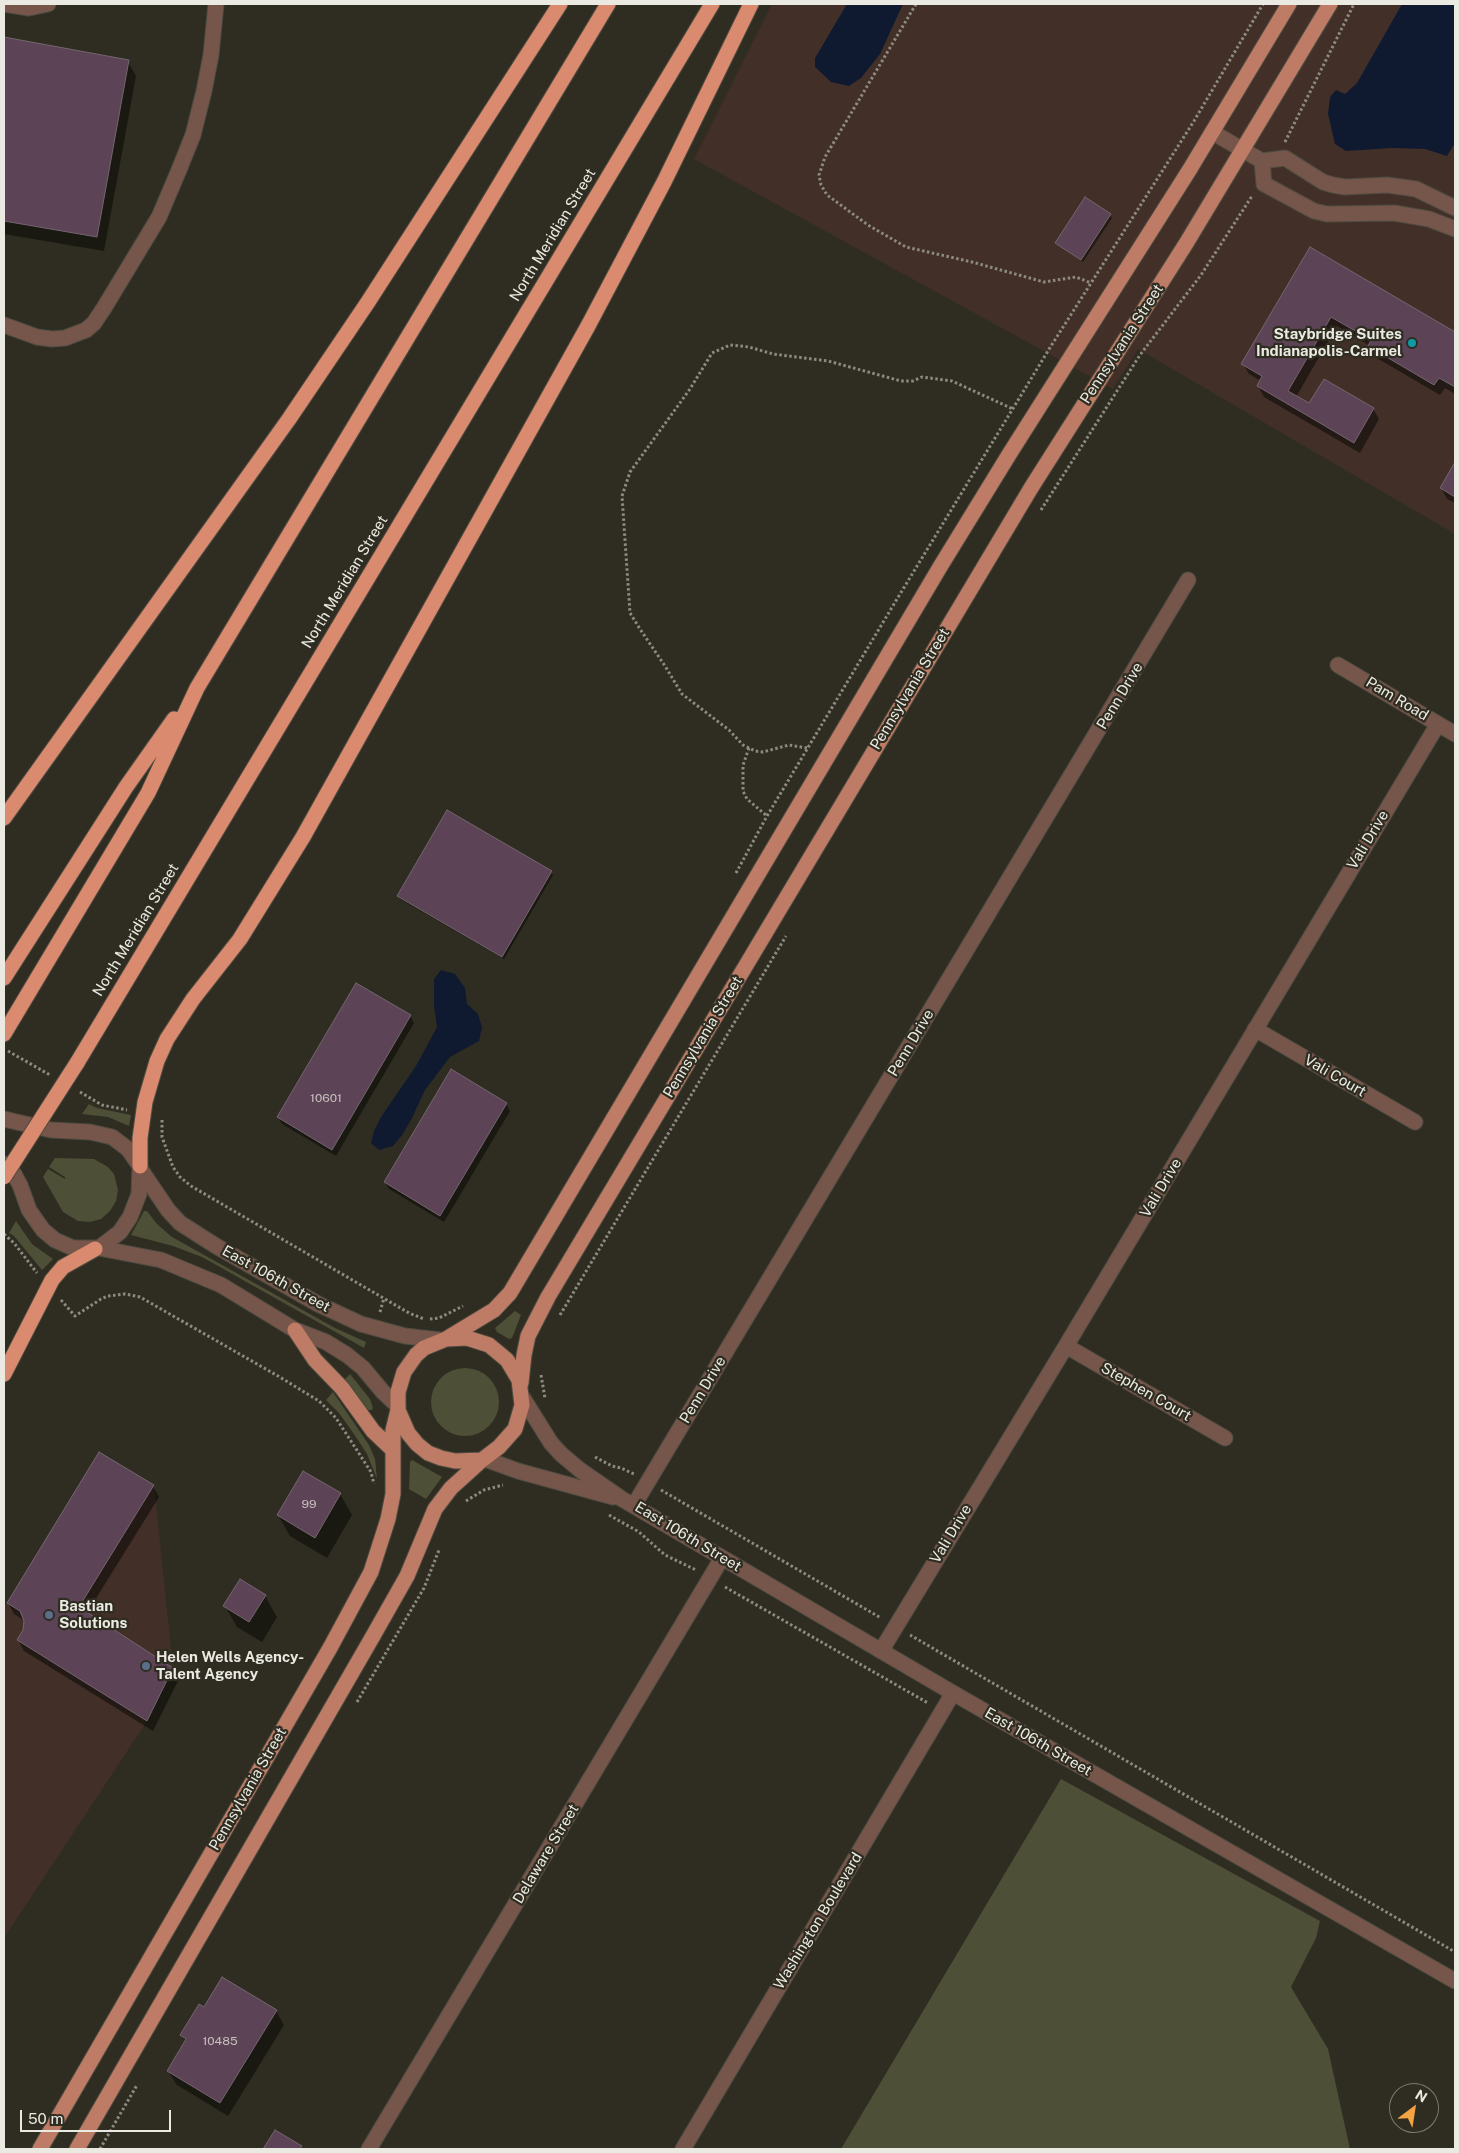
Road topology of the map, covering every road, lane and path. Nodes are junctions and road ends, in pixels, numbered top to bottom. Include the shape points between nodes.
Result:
1 (4, 4) edge
2 (48, 4) edge
3 (216, 4) edge
4 (560, 4) edge
5 (608, 4) edge
6 (712, 4) edge
7 (751, 4) edge
8 (916, 4) edge
9 (1288, 4) edge
10 (1330, 4) edge
11 (1354, 4) edge
12 (1212, 132) junction
13 (1290, 134) dead end
14 (1243, 149) junction
15 (1262, 161) junction
16 (1429, 194) junction
17 (1245, 207) dead end
18 (1455, 208) edge
19 (1421, 218) junction
20 (1455, 229) edge
21 (1091, 282) dead end
22 (4, 325) edge
23 (1012, 408) dead end
24 (1040, 510) dead end
25 (1188, 580) dead end
26 (1338, 665) dead end
27 (197, 688) junction
28 (1438, 724) junction
29 (1455, 734) edge
30 (749, 748) junction
31 (807, 748) dead end
32 (767, 816) dead end
33 (4, 818) edge
34 (788, 932) dead end
35 (4, 978) edge
36 (1255, 1029) junction
37 (4, 1034) edge
38 (162, 1117) dead end
39 (4, 1119) edge
40 (1415, 1122) dead end
41 (4, 1164) edge
42 (140, 1168) junction
43 (4, 1177) edge
44 (4, 1234) edge
45 (97, 1248) junction
46 (35, 1270) dead end
47 (384, 1298) junction
48 (466, 1304) dead end
49 (69, 1309) dead end
50 (380, 1313) dead end
51 (558, 1320) dead end
52 (295, 1330) junction
53 (443, 1340) junction
54 (1066, 1346) junction
55 (541, 1369) dead end
56 (4, 1374) edge
57 (521, 1391) junction
58 (548, 1405) dead end
59 (398, 1408) junction
60 (1225, 1438) dead end
61 (393, 1450) junction
62 (590, 1454) dead end
63 (483, 1459) junction
64 (630, 1472) dead end
65 (509, 1484) dead end
66 (661, 1490) dead end
67 (374, 1491) dead end
68 (464, 1502) dead end
69 (628, 1502) junction
70 (607, 1514) dead end
71 (722, 1558) junction
72 (699, 1571) dead end
73 (727, 1588) dead end
74 (896, 1626) junction
75 (880, 1651) junction
76 (953, 1692) junction
77 (942, 1710) junction
78 (1455, 1952) edge
79 (1455, 1981) edge
80 (40, 2149) edge
81 (77, 2149) edge
82 (369, 2149) edge
83 (683, 2149) edge

1 - 2 street via 29,8
3 - 22 street via 204,91 180,170 159,217 104,308 86,330 65,338 37,337
4 - 33 highway via 289,420
5 - 27 highway
6 - 43 highway, North Meridian Street, bridge via 77,1063
7 - 42 highway via 664,182 588,326 303,837 240,939 193,999 167,1039 145,1102
8 - 21 path via 824,157 820,185 827,195 868,225 906,247 1044,282 1076,277
9 - 12 main road
10 - 14 main road, Pennsylvania Street
11 - 13 path
12 - 14 street
12 - 53 main road via 940,567 510,1293 494,1310
14 - 15 street
14 - 57 main road, Pennsylvania Street via 1031,488 548,1297 528,1336
15 - 16 street via 1285,158 1333,185 1387,185
15 - 19 street via 1264,184 1314,211 1327,214 1394,213
16 - 18 street
16 - 19 street
17 - 24 path via 1201,276 1140,355
19 - 20 street
23 - 30 path via 952,381 922,377 901,381 828,361 773,354 730,344 712,353 630,472 622,496 630,613 682,694
25 - 69 street, Penn Drive
26 - 28 street, Pam Road
27 - 35 highway via 126,787
27 - 37 highway via 148,793
28 - 29 street, Pam Road
28 - 36 street, Vali Drive
30 - 31 path via 764,752 789,745
30 - 32 path via 743,765 744,791 747,799
34 - 51 path
36 - 40 street, Vali Court
36 - 54 street, Vali Drive
38 - 47 path via 162,1137 172,1167 191,1186
39 - 42 street, East 106th Street via 51,1130 102,1133 122,1143
41 - 45 street via 14,1174 29,1210 48,1235 64,1245
42 - 45 street via 139,1194 130,1217 120,1232
42 - 53 street, East 106th Street via 168,1210 189,1230 318,1304 361,1324 405,1336
44 - 46 path
45 - 52 street via 161,1260 212,1281
45 - 56 highway via 63,1267 52,1280
47 - 48 path via 426,1319 439,1318
47 - 50 path
49 - 67 path via 76,1316 108,1296 125,1294 140,1297 278,1376 319,1401 336,1418 371,1472
52 - 59 street via 326,1342 347,1355 363,1368
52 - 61 main road via 315,1360 342,1388 373,1431
53 - 57 main road via 468,1338 489,1345 508,1360
53 - 59 main road via 424,1348 409,1363 400,1381
54 - 60 street, Stephen Court
54 - 74 street, Vali Drive
55 - 58 path
57 - 63 main road via 519,1417 508,1439
57 - 69 street, East 106th Street via 551,1443 561,1454
59 - 61 main road, Pennsylvania Street
59 - 63 main road via 408,1433 428,1453 455,1461
61 - 80 main road, Pennsylvania Street via 393,1494 388,1519 380,1550 358,1598
62 - 64 path
63 - 69 street, East 106th Street
63 - 81 main road via 451,1488 435,1510 407,1576
65 - 68 path via 484,1490
66 - 74 path
69 - 71 street, East 106th Street
70 - 72 path via 639,1532 665,1555
71 - 75 street, East 106th Street
71 - 82 street, Delaware Street
73 - 77 path
74 - 75 street, Vali Drive
74 - 78 path
75 - 76 street, East 106th Street
76 - 77 street, Washington Boulevard
76 - 79 street, East 106th Street
77 - 83 street, Washington Boulevard

